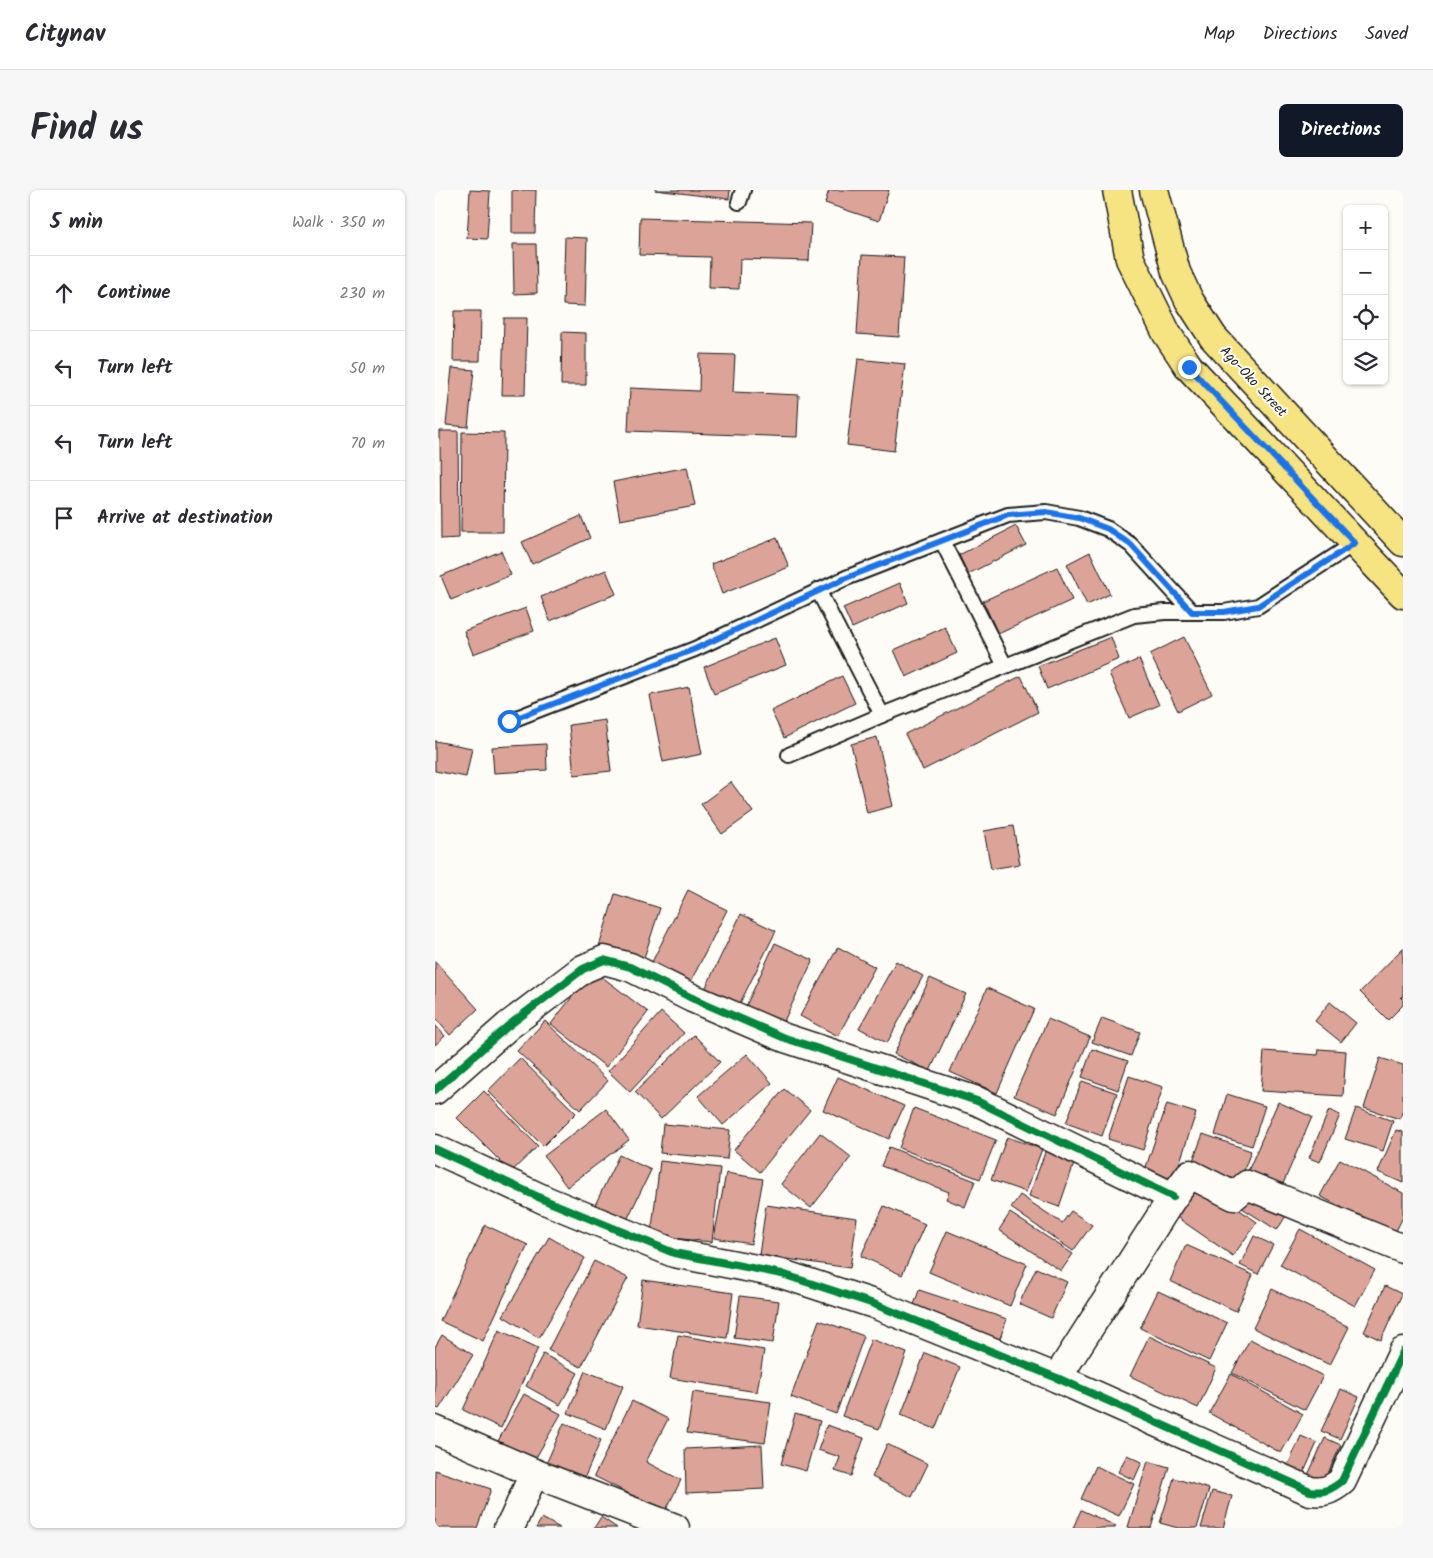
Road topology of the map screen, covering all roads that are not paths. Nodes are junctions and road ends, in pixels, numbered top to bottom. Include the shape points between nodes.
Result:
1 (1117, 190) edge
2 (1154, 190) edge
3 (942, 541) junction
4 (1403, 542) edge
5 (1355, 543) junction
6 (818, 590) junction
7 (1403, 594) edge
8 (1192, 612) junction
9 (1005, 666) junction
10 (882, 715) junction
11 (509, 721) dead end
12 (789, 755) dead end
13 (435, 1090) edge
14 (435, 1149) edge
15 (1173, 1197) junction
16 (1403, 1249) edge
17 (1403, 1352) edge
18 (1057, 1378) junction
19 (435, 1430) edge
20 (534, 1473) junction
21 (508, 1528) edge
22 (675, 1528) edge

1 - 5 main road via 1131,259 1167,334 1189,367
2 - 4 main road, Ago-Oko Street via 1175,272 1213,337
3 - 6 lane
3 - 8 lane via 1008,515 1046,512 1079,518 1108,529 1131,545
3 - 9 lane
5 - 7 main road
5 - 8 lane via 1258,606 1224,612
6 - 10 lane
6 - 11 lane via 695,649
8 - 9 lane via 1134,615
9 - 10 lane
10 - 12 lane
13 - 15 street via 508,1026 583,969 603,960 630,967 785,1038 977,1101
14 - 18 street via 547,1201 674,1253 782,1274 874,1304
15 - 16 street via 1190,1174 1235,1196 1247,1185
15 - 18 street
17 - 18 street via 1342,1481 1319,1492 1310,1491
19 - 20 street
20 - 21 street
20 - 22 street

